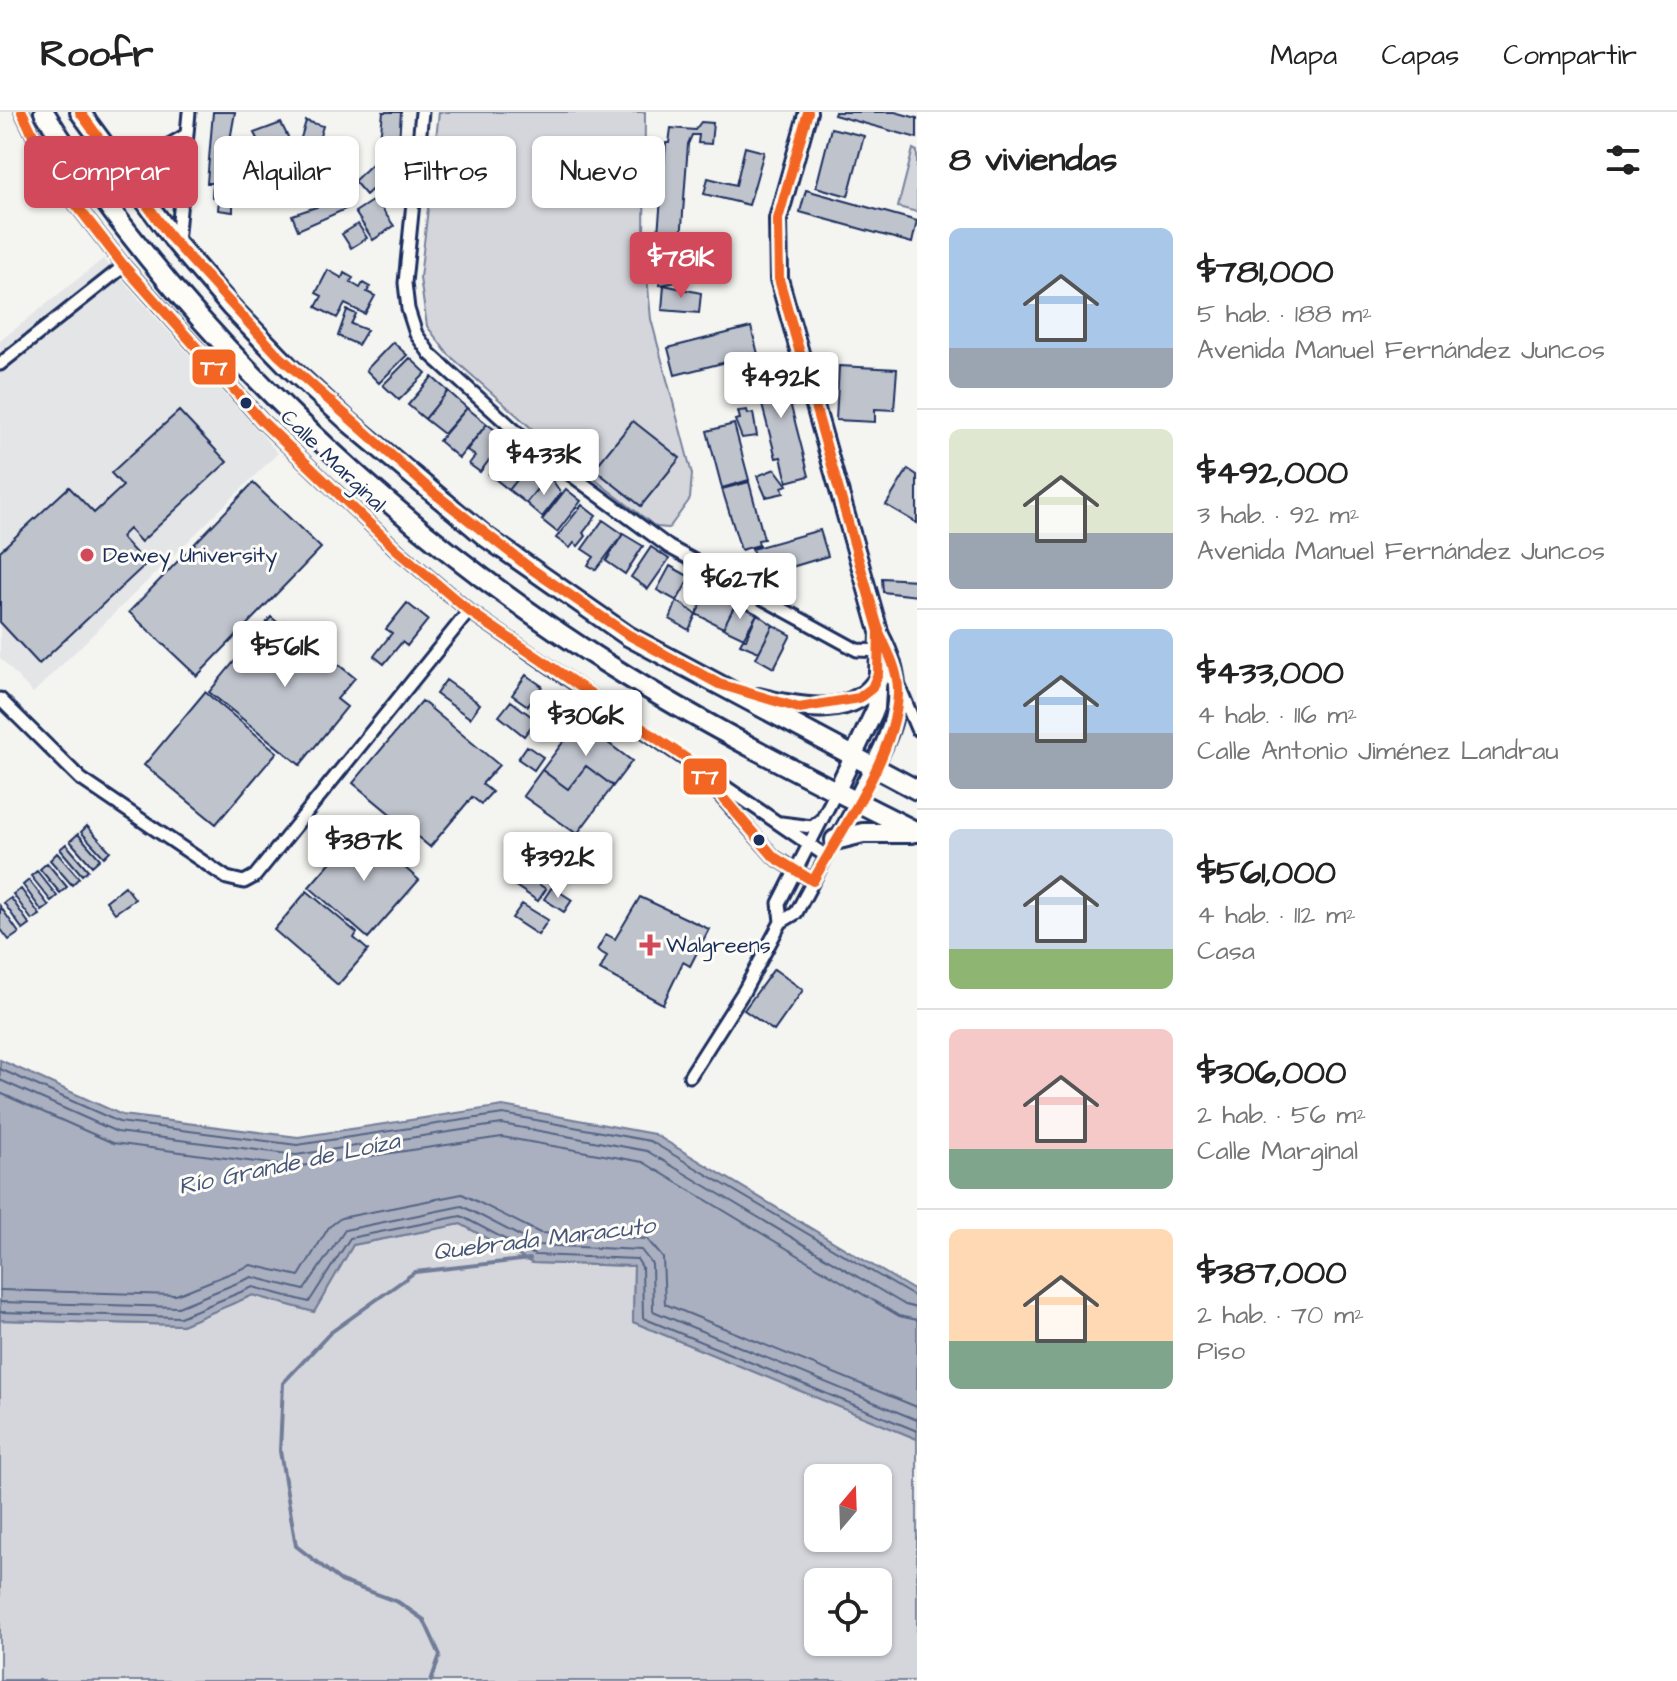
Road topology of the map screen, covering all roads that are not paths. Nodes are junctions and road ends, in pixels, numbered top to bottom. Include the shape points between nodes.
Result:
1 (22, 112) edge
2 (44, 112) edge
3 (80, 112) edge
4 (189, 112) edge
5 (422, 112) edge
6 (808, 112) edge
7 (186, 135) joint
8 (97, 136) edge
9 (150, 208) edge
10 (177, 244) junction
11 (124, 266) junction
12 (0, 364) edge
13 (469, 611) junction
14 (882, 646) junction
15 (889, 679) junction
16 (736, 693) junction
17 (0, 699) edge
18 (917, 729) edge
19 (853, 757) junction
20 (693, 763) junction
21 (873, 767) junction
22 (837, 790) junction
23 (917, 790) edge
24 (857, 800) junction
25 (825, 817) junction
26 (771, 820) junction
27 (917, 833) edge
28 (810, 848) junction
29 (831, 848) junction
30 (797, 871) junction
31 (813, 881) junction
32 (781, 922) junction
33 (690, 1076) dead end

1 - 11 street, Calle Marginal via 52,174
2 - 22 main road via 110,208 173,286 300,419 401,511 470,568 608,665
3 - 8 main road
4 - 7 street
5 - 14 street via 405,283 412,322 430,354 532,446 637,527 857,650
6 - 14 street via 778,219 779,279
7 - 10 street
9 - 10 main road
10 - 16 main road via 290,368 486,537 628,636
11 - 12 street
11 - 13 street, Calle Marginal via 262,421
13 - 17 street via 255,876 244,882 227,878 81,779
13 - 20 street, Calle Marginal
14 - 15 street
15 - 16 main road via 838,706 807,708
15 - 18 street
15 - 19 street
15 - 21 street via 895,716
16 - 19 main road
19 - 21 main road
19 - 22 street
20 - 26 street, Calle Marginal
20 - 30 street, Calle Marginal via 774,857
21 - 23 main road
21 - 24 street
22 - 24 main road
22 - 25 street
24 - 27 main road
24 - 29 street
25 - 26 street via 812,827
25 - 28 street
26 - 28 street, Calle Marginal
27 - 29 main road via 863,833
28 - 29 street, Calle Marginal
28 - 30 street
29 - 31 street
30 - 31 street, Calle Marginal
30 - 32 street via 779,903
31 - 32 street via 796,913
32 - 33 street

